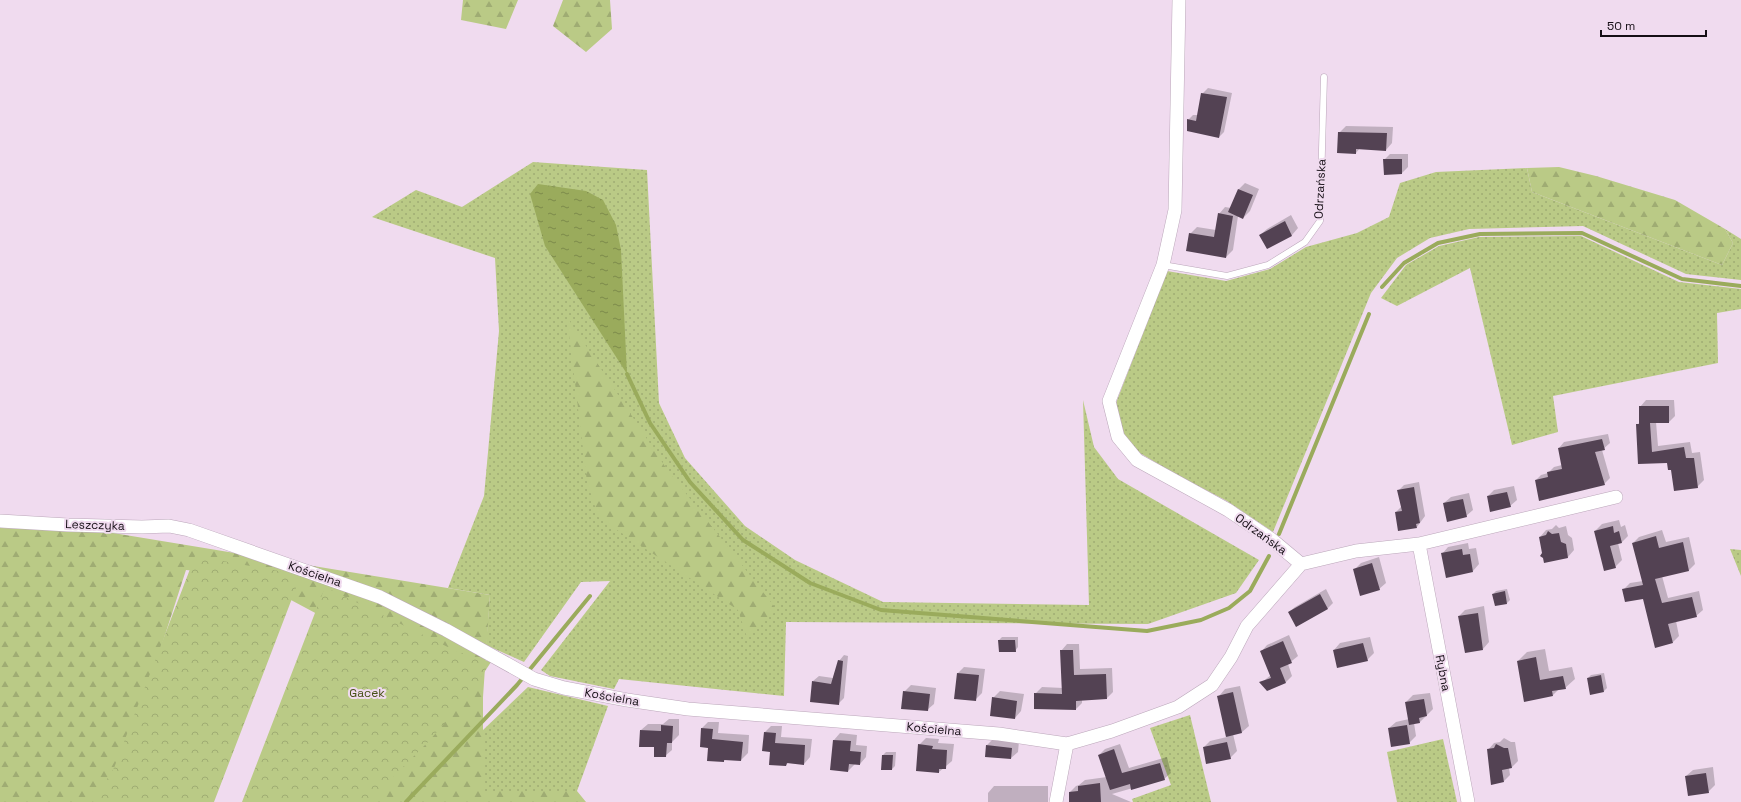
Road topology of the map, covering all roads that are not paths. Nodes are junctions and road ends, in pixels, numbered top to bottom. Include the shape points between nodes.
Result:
1 (1179, 0) edge
2 (1324, 77) dead end
3 (1163, 265) junction
4 (1616, 498) dead end
5 (0, 521) edge
6 (189, 530) joint
7 (1419, 544) junction
8 (1301, 564) junction
9 (1067, 744) junction
10 (1056, 802) edge
11 (1468, 802) edge

1 - 3 street, Odrzańska via 1175,210
2 - 3 lane, Odrzańska via 1320,221 1305,242 1268,265 1227,276
3 - 8 street, Odrzańska via 1109,401 1118,437 1137,460 1228,510 1271,539
4 - 7 street
5 - 6 street, Leszczyka via 90,526 169,526
6 - 9 street, Kościelna via 380,597 534,678 564,688 688,709 999,734
7 - 8 street via 1356,551
7 - 11 street, Rybna
8 - 9 street via 1247,626 1231,657 1212,685 1178,707
9 - 10 street

